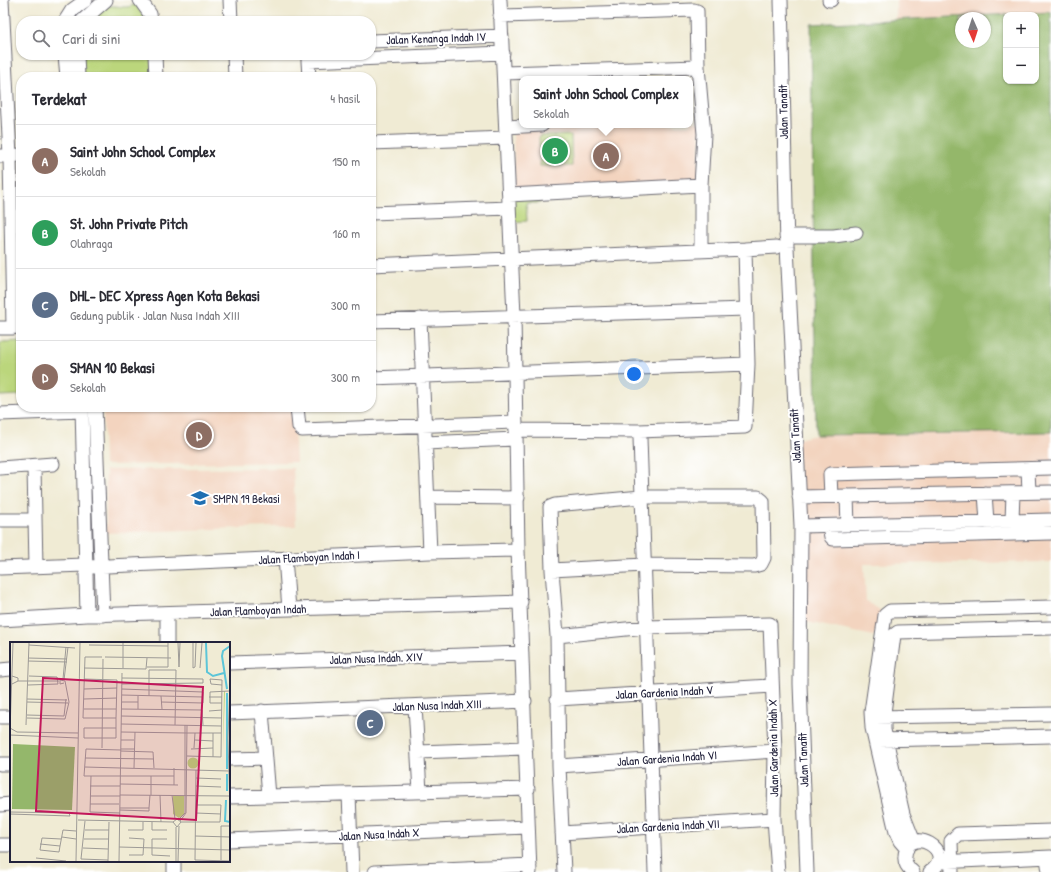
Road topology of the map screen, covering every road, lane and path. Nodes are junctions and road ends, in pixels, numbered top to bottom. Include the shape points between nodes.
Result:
1 (2, 0) edge
2 (86, 0) edge
3 (106, 0) edge
4 (140, 0) edge
5 (230, 0) edge
6 (500, 0) edge
7 (781, 0) edge
8 (68, 16) edge
9 (88, 16) edge
10 (151, 16) edge
11 (231, 16) edge
12 (500, 16) junction
13 (502, 36) junction
14 (376, 41) edge
15 (1, 43) edge
16 (503, 53) junction
17 (376, 56) edge
18 (65, 60) edge
19 (76, 60) edge
20 (155, 60) edge
21 (234, 60) edge
22 (308, 60) edge
23 (698, 66) junction
24 (67, 72) edge
25 (78, 72) edge
26 (156, 72) edge
27 (235, 72) edge
28 (309, 72) edge
29 (504, 74) junction
30 (3, 97) edge
31 (696, 118) edge
32 (527, 128) edge
33 (506, 132) junction
34 (376, 143) edge
35 (10, 156) edge
36 (701, 184) junction
37 (509, 195) junction
38 (509, 208) junction
39 (376, 213) edge
40 (6, 217) edge
41 (856, 233) dead end
42 (786, 236) junction
43 (777, 246) dead end
44 (745, 249) junction
45 (701, 250) junction
46 (511, 258) junction
47 (376, 265) edge
48 (6, 271) edge
49 (746, 310) junction
50 (514, 316) junction
51 (420, 318) junction
52 (16, 320) edge
53 (376, 321) edge
54 (0, 328) edge
55 (16, 330) edge
56 (16, 331) edge
57 (0, 336) edge
58 (748, 364) junction
59 (514, 374) junction
60 (422, 377) junction
61 (376, 378) edge
62 (33, 412) edge
63 (82, 412) edge
64 (95, 412) edge
65 (298, 412) edge
66 (0, 414) edge
67 (424, 426) junction
68 (516, 430) junction
69 (640, 438) dead end
70 (425, 443) junction
71 (53, 464) dead end
72 (34, 467) junction
73 (0, 468) edge
74 (1051, 468) edge
75 (1028, 469) junction
76 (995, 470) junction
77 (961, 471) junction
78 (926, 472) junction
79 (891, 473) junction
80 (858, 474) junction
81 (1012, 492) junction
82 (1028, 492) junction
83 (1051, 492) edge
84 (961, 493) junction
85 (990, 493) junction
86 (927, 494) junction
87 (892, 495) junction
88 (799, 496) junction
89 (832, 496) junction
90 (853, 496) junction
91 (428, 497) junction
92 (641, 497) junction
93 (518, 498) junction
94 (0, 520) edge
95 (34, 520) junction
96 (1051, 520) edge
97 (1012, 521) junction
98 (801, 526) junction
99 (829, 526) junction
100 (993, 526) junction
101 (1032, 527) junction
102 (857, 530) junction
103 (1051, 533) edge
104 (518, 550) junction
105 (430, 552) junction
106 (285, 558) junction
107 (644, 565) junction
108 (85, 566) junction
109 (36, 567) junction
110 (100, 567) junction
111 (0, 568) edge
112 (552, 570) junction
113 (518, 602) junction
114 (1051, 607) edge
115 (289, 609) junction
116 (887, 612) junction
117 (168, 613) junction
118 (102, 615) junction
119 (87, 616) junction
120 (0, 620) edge
121 (646, 627) junction
122 (1051, 628) edge
123 (896, 633) junction
124 (557, 636) junction
125 (167, 642) edge
126 (522, 654) junction
127 (230, 663) edge
128 (10, 669) edge
129 (0, 670) edge
130 (771, 686) junction
131 (648, 693) junction
132 (558, 699) junction
133 (525, 701) junction
134 (415, 706) junction
135 (262, 711) junction
136 (230, 713) edge
137 (1051, 714) edge
138 (10, 717) edge
139 (0, 718) edge
140 (878, 718) junction
141 (1051, 736) edge
142 (881, 740) junction
143 (526, 748) junction
144 (774, 751) junction
145 (418, 752) junction
146 (266, 758) junction
147 (230, 759) edge
148 (651, 760) junction
149 (559, 766) junction
150 (528, 789) junction
151 (420, 792) junction
152 (349, 794) junction
153 (269, 796) junction
154 (230, 797) edge
155 (10, 804) edge
156 (0, 805) edge
157 (774, 820) junction
158 (653, 826) junction
159 (528, 827) junction
160 (1051, 831) edge
161 (562, 833) junction
162 (351, 835) junction
163 (230, 840) edge
164 (910, 846) junction
165 (1049, 857) edge
166 (934, 867) edge
167 (952, 867) edge
168 (530, 868) edge
169 (908, 870) edge
170 (352, 872) edge
171 (375, 872) edge
172 (564, 872) edge
173 (655, 872) edge
174 (778, 872) edge
175 (807, 872) edge
176 (1048, 872) edge

1 - 15 street
2 - 8 street
3 - 9 street
4 - 10 street
5 - 11 street
6 - 12 street
7 - 42 street, Jalan Tanafit
12 - 13 street
12 - 23 street via 694,10 698,15
13 - 14 street, Jalan Kenanga Indah IV
13 - 16 street
15 - 30 street
16 - 17 street
16 - 29 street
18 - 24 street
19 - 25 street
20 - 26 street
21 - 27 street
22 - 28 street
23 - 29 street
23 - 31 street
29 - 33 street
30 - 35 street
31 - 36 street via 704,134
32 - 33 street
33 - 34 street
33 - 37 street
35 - 40 street
36 - 37 street
36 - 45 street
37 - 38 street
38 - 39 street
38 - 46 street
40 - 48 street
41 - 42 street via 834,236
42 - 88 street, Jalan Tanafit
43 - 44 street
44 - 45 street
44 - 49 street
45 - 46 street
46 - 47 street
46 - 50 street
48 - 52 street
49 - 50 street
49 - 58 street
50 - 51 street
50 - 59 street
51 - 53 street
51 - 60 street
54 - 55 street
56 - 57 street
58 - 59 street
58 - 68 street via 746,424 743,428 639,431
59 - 60 street
59 - 68 street
60 - 61 street
60 - 67 street
62 - 66 street
63 - 108 street
64 - 110 street
65 - 67 street via 299,427 302,430
67 - 68 street
67 - 70 street
68 - 70 street
68 - 93 street
69 - 92 street
70 - 91 street
71 - 72 street
72 - 73 street
72 - 95 street
74 - 75 street
75 - 76 street
75 - 82 street
76 - 77 street
76 - 85 street
77 - 78 street
77 - 84 street
78 - 79 street
78 - 86 street
79 - 80 street
79 - 87 street
80 - 89 street via 830,474
80 - 90 street
81 - 82 street
81 - 85 street
81 - 97 street
82 - 83 street
84 - 85 street
84 - 86 street
85 - 100 street
86 - 87 street
87 - 90 street
88 - 89 street
88 - 98 street, Jalan Tanafit
89 - 90 street
90 - 102 street
91 - 93 street
91 - 105 street
92 - 107 street
92 - 107 street via 758,497 763,502 764,558 761,564
92 - 112 street via 555,505 550,508
93 - 104 street
94 - 95 street
95 - 109 street
96 - 101 street
97 - 100 street
97 - 101 street
98 - 99 street
98 - 175 street, Jalan Tanafit via 800,684
99 - 102 street
99 - 102 street via 833,539
100 - 101 street
100 - 102 street
101 - 103 street
104 - 105 street, Jalan Flamboyan Indah I
104 - 113 street
105 - 106 street, Jalan Flamboyan Indah I
106 - 110 street, Jalan Flamboyan Indah I
106 - 115 street
107 - 112 street
107 - 121 street
108 - 109 street, Jalan Flamboyan Indah I
108 - 110 street, Jalan Flamboyan Indah I
108 - 119 street
109 - 111 street, Jalan Flamboyan Indah I
110 - 118 street
112 - 124 street
113 - 115 street, Jalan Flamboyan Indah
113 - 126 street
114 - 116 street
115 - 117 street, Jalan Flamboyan Indah
116 - 123 street
116 - 140 street via 884,622
117 - 118 street, Jalan Flamboyan Indah
117 - 125 street
118 - 119 street, Jalan Flamboyan Indah
119 - 120 street, Jalan Flamboyan Indah
121 - 124 street
121 - 130 street, Jalan Gardenia Indah X via 770,624
121 - 131 street
122 - 123 street
123 - 140 street
124 - 132 street
126 - 127 street, Jalan Nusa Indah. XIV
126 - 133 street
128 - 129 street
130 - 131 street, Jalan Gardenia Indah V
130 - 144 street, Jalan Gardenia Indah X
131 - 132 street, Jalan Gardenia Indah V
131 - 148 street
132 - 149 street
133 - 134 street, Jalan Nusa Indah XIII
133 - 143 street
134 - 135 street, Jalan Nusa Indah XIII
134 - 145 street
135 - 136 street, Jalan Nusa Indah XIII
135 - 146 street
137 - 140 street
138 - 139 street
140 - 142 street
141 - 142 street
142 - 164 street via 896,832
143 - 145 street
143 - 150 street
144 - 148 street, Jalan Gardenia Indah VI
144 - 157 street, Jalan Gardenia Indah X
145 - 151 street
146 - 147 street
146 - 153 street
148 - 149 street, Jalan Gardenia Indah VI
148 - 158 street
149 - 161 street
150 - 151 street
150 - 159 street
151 - 152 street
152 - 153 street
152 - 162 street
153 - 154 street
155 - 156 street
157 - 158 street, Jalan Gardenia Indah VII
157 - 174 street, Jalan Gardenia Indah X
158 - 161 street, Jalan Gardenia Indah VII
158 - 173 street
159 - 162 street, Jalan Nusa Indah X
159 - 168 street
160 - 167 street via 958,834 951,841
161 - 172 street
162 - 163 street, Jalan Nusa Indah X
162 - 170 street
164 - 166 street via 923,841 932,844 938,852
164 - 169 street via 904,858
165 - 167 street
165 - 176 street
166 - 167 street
168 - 171 street

